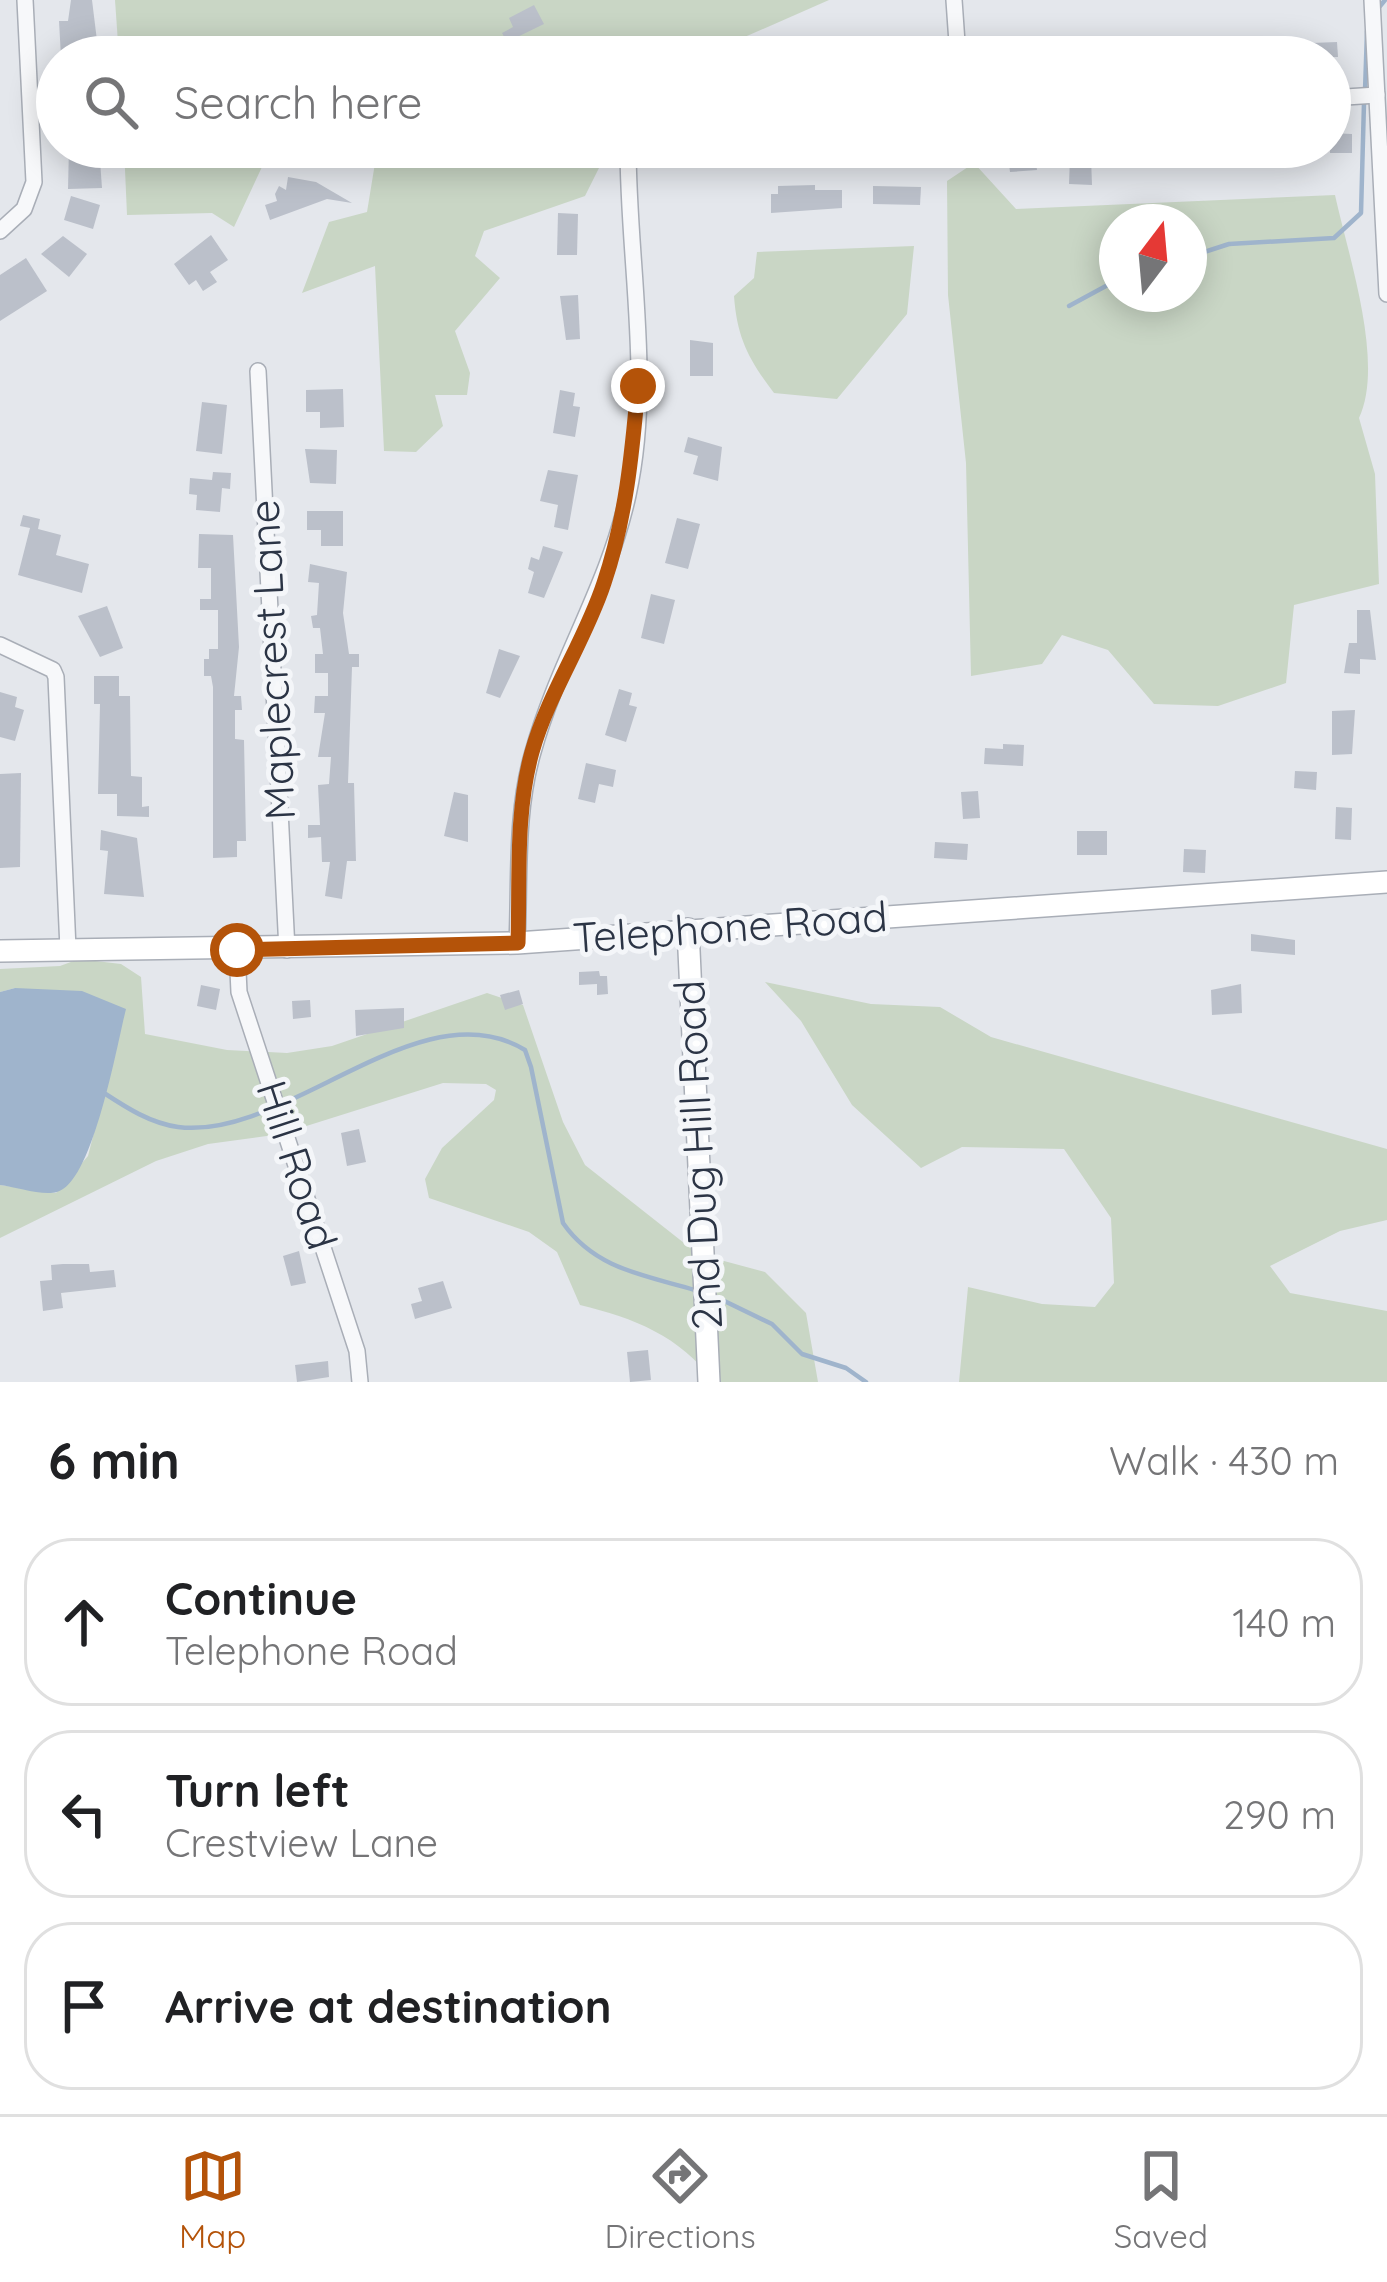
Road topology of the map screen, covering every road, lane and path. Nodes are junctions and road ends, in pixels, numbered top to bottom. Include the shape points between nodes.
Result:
1 (25, 0) edge
2 (954, 0) edge
3 (1372, 0) edge
4 (957, 36) edge
5 (1377, 95) junction
6 (1351, 97) edge
7 (629, 168) edge
8 (1384, 201) edge
9 (0, 232) edge
10 (1387, 294) edge
11 (258, 371) dead end
12 (0, 645) edge
13 (1387, 882) edge
14 (688, 929) junction
15 (518, 943) junction
16 (68, 949) junction
17 (237, 950) junction
18 (287, 950) junction
19 (0, 951) edge
20 (360, 1382) edge
21 (709, 1382) edge

1 - 9 street via 34,182 24,209
2 - 4 street
3 - 5 street
5 - 6 street
5 - 8 street
7 - 15 street via 638,386 629,491 603,587 532,752 522,802
8 - 10 street
11 - 18 street, Maplecrest Lane
12 - 16 street via 56,677
13 - 14 street, Telephone Road
14 - 15 street, Telephone Road
14 - 21 street, 2nd Dug Hill Road
15 - 18 street, Telephone Road
16 - 17 street, Telephone Road
16 - 19 street, Telephone Road
17 - 18 street, Telephone Road
17 - 20 street, Hill Road via 239,992 357,1351

